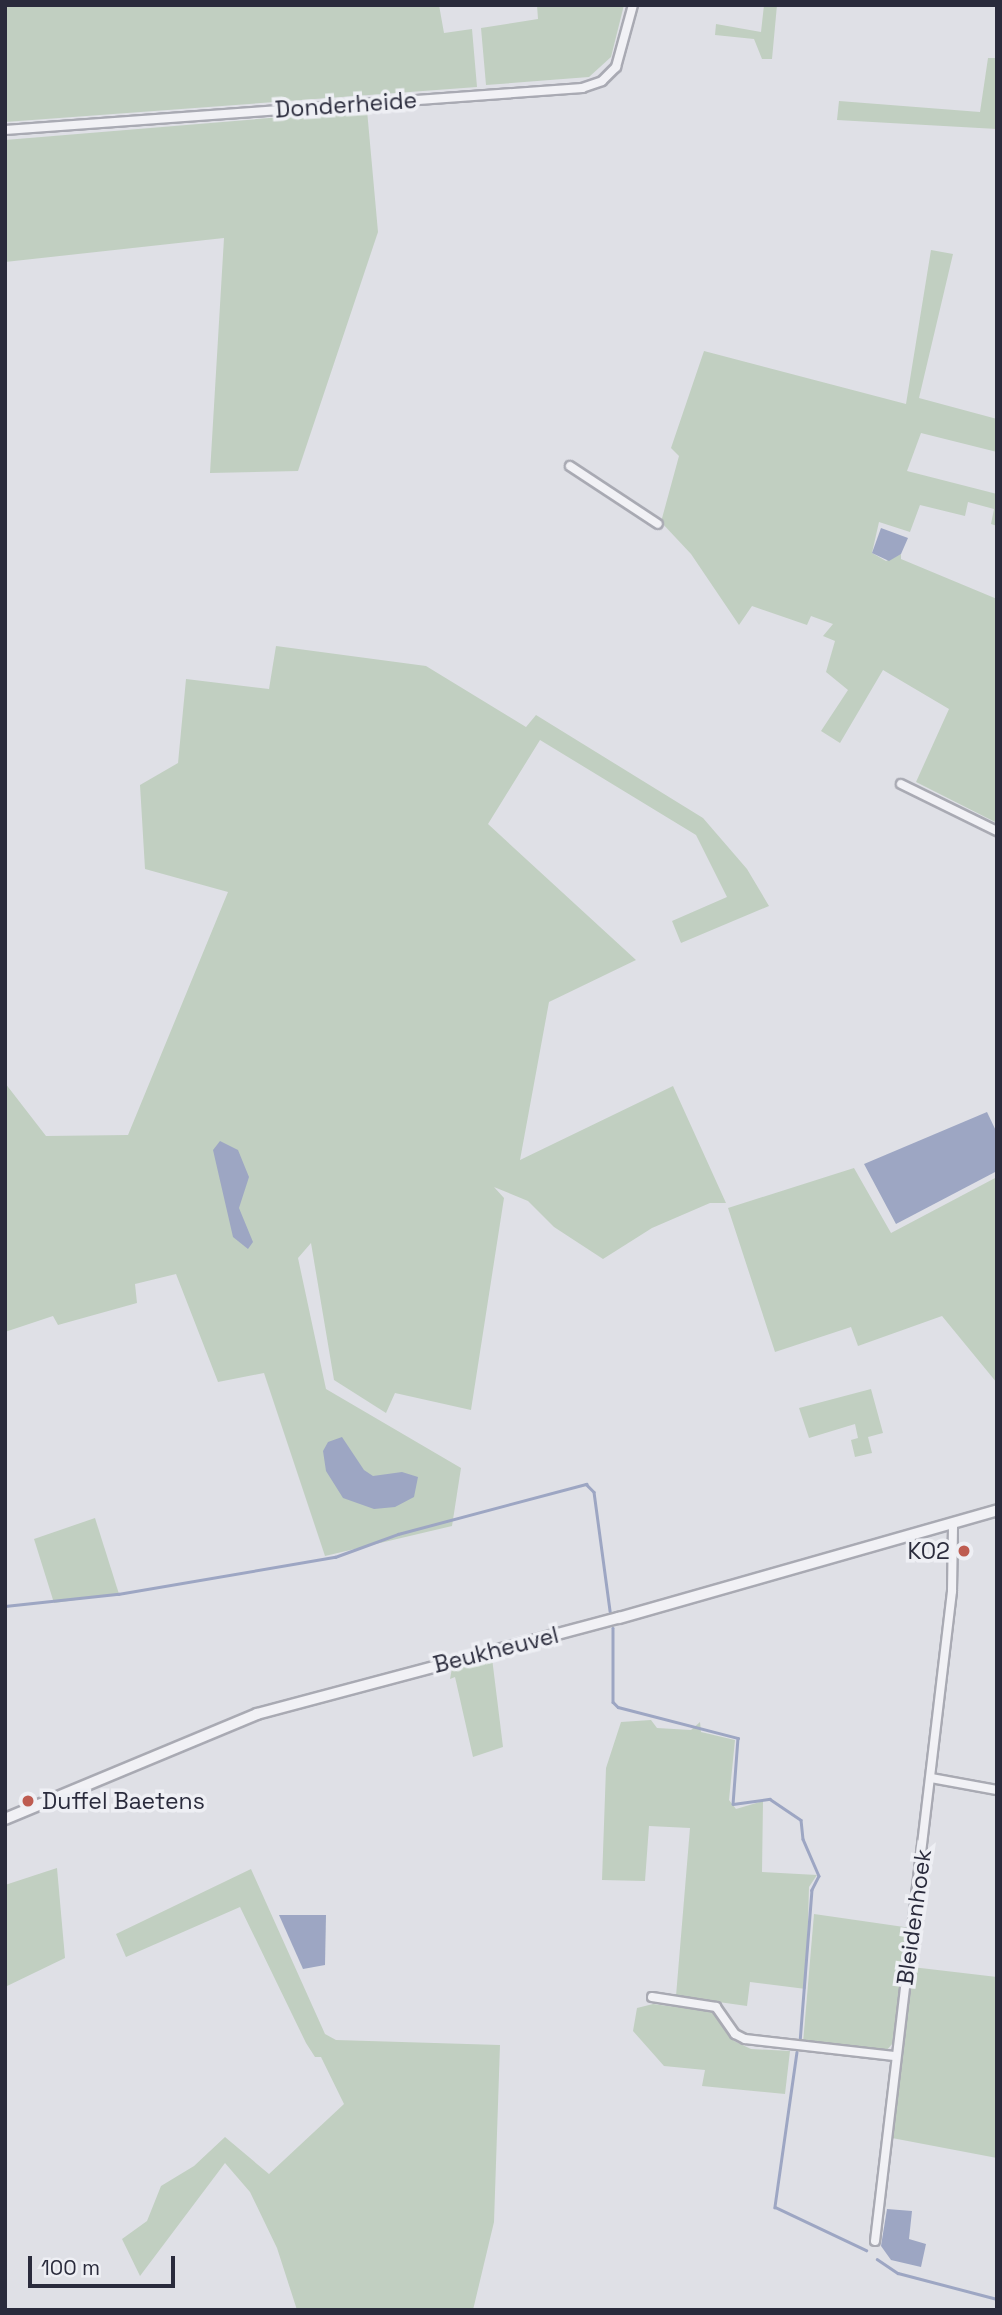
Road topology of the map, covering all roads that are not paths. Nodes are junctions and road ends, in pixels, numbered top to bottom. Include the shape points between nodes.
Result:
1 (632, 5) edge
2 (5, 130) edge
3 (570, 466) dead end
4 (658, 524) dead end
5 (901, 783) dead end
6 (997, 831) edge
7 (997, 1510) edge
8 (953, 1524) junction
9 (931, 1778) junction
10 (997, 1790) edge
11 (5, 1819) edge
12 (652, 1997) dead end
13 (894, 2056) junction
14 (875, 2241) dead end

1 - 2 street, Donderheide via 616,67 602,81 583,88
3 - 4 street
5 - 6 street
7 - 8 street, Beukheuvel
8 - 9 street, Bleidenhoek via 952,1591
8 - 11 street, Beukheuvel via 257,1714
9 - 10 street
9 - 13 street, Bleidenhoek
12 - 13 street via 716,2007 735,2034 745,2039
13 - 14 street, Bleidenhoek

